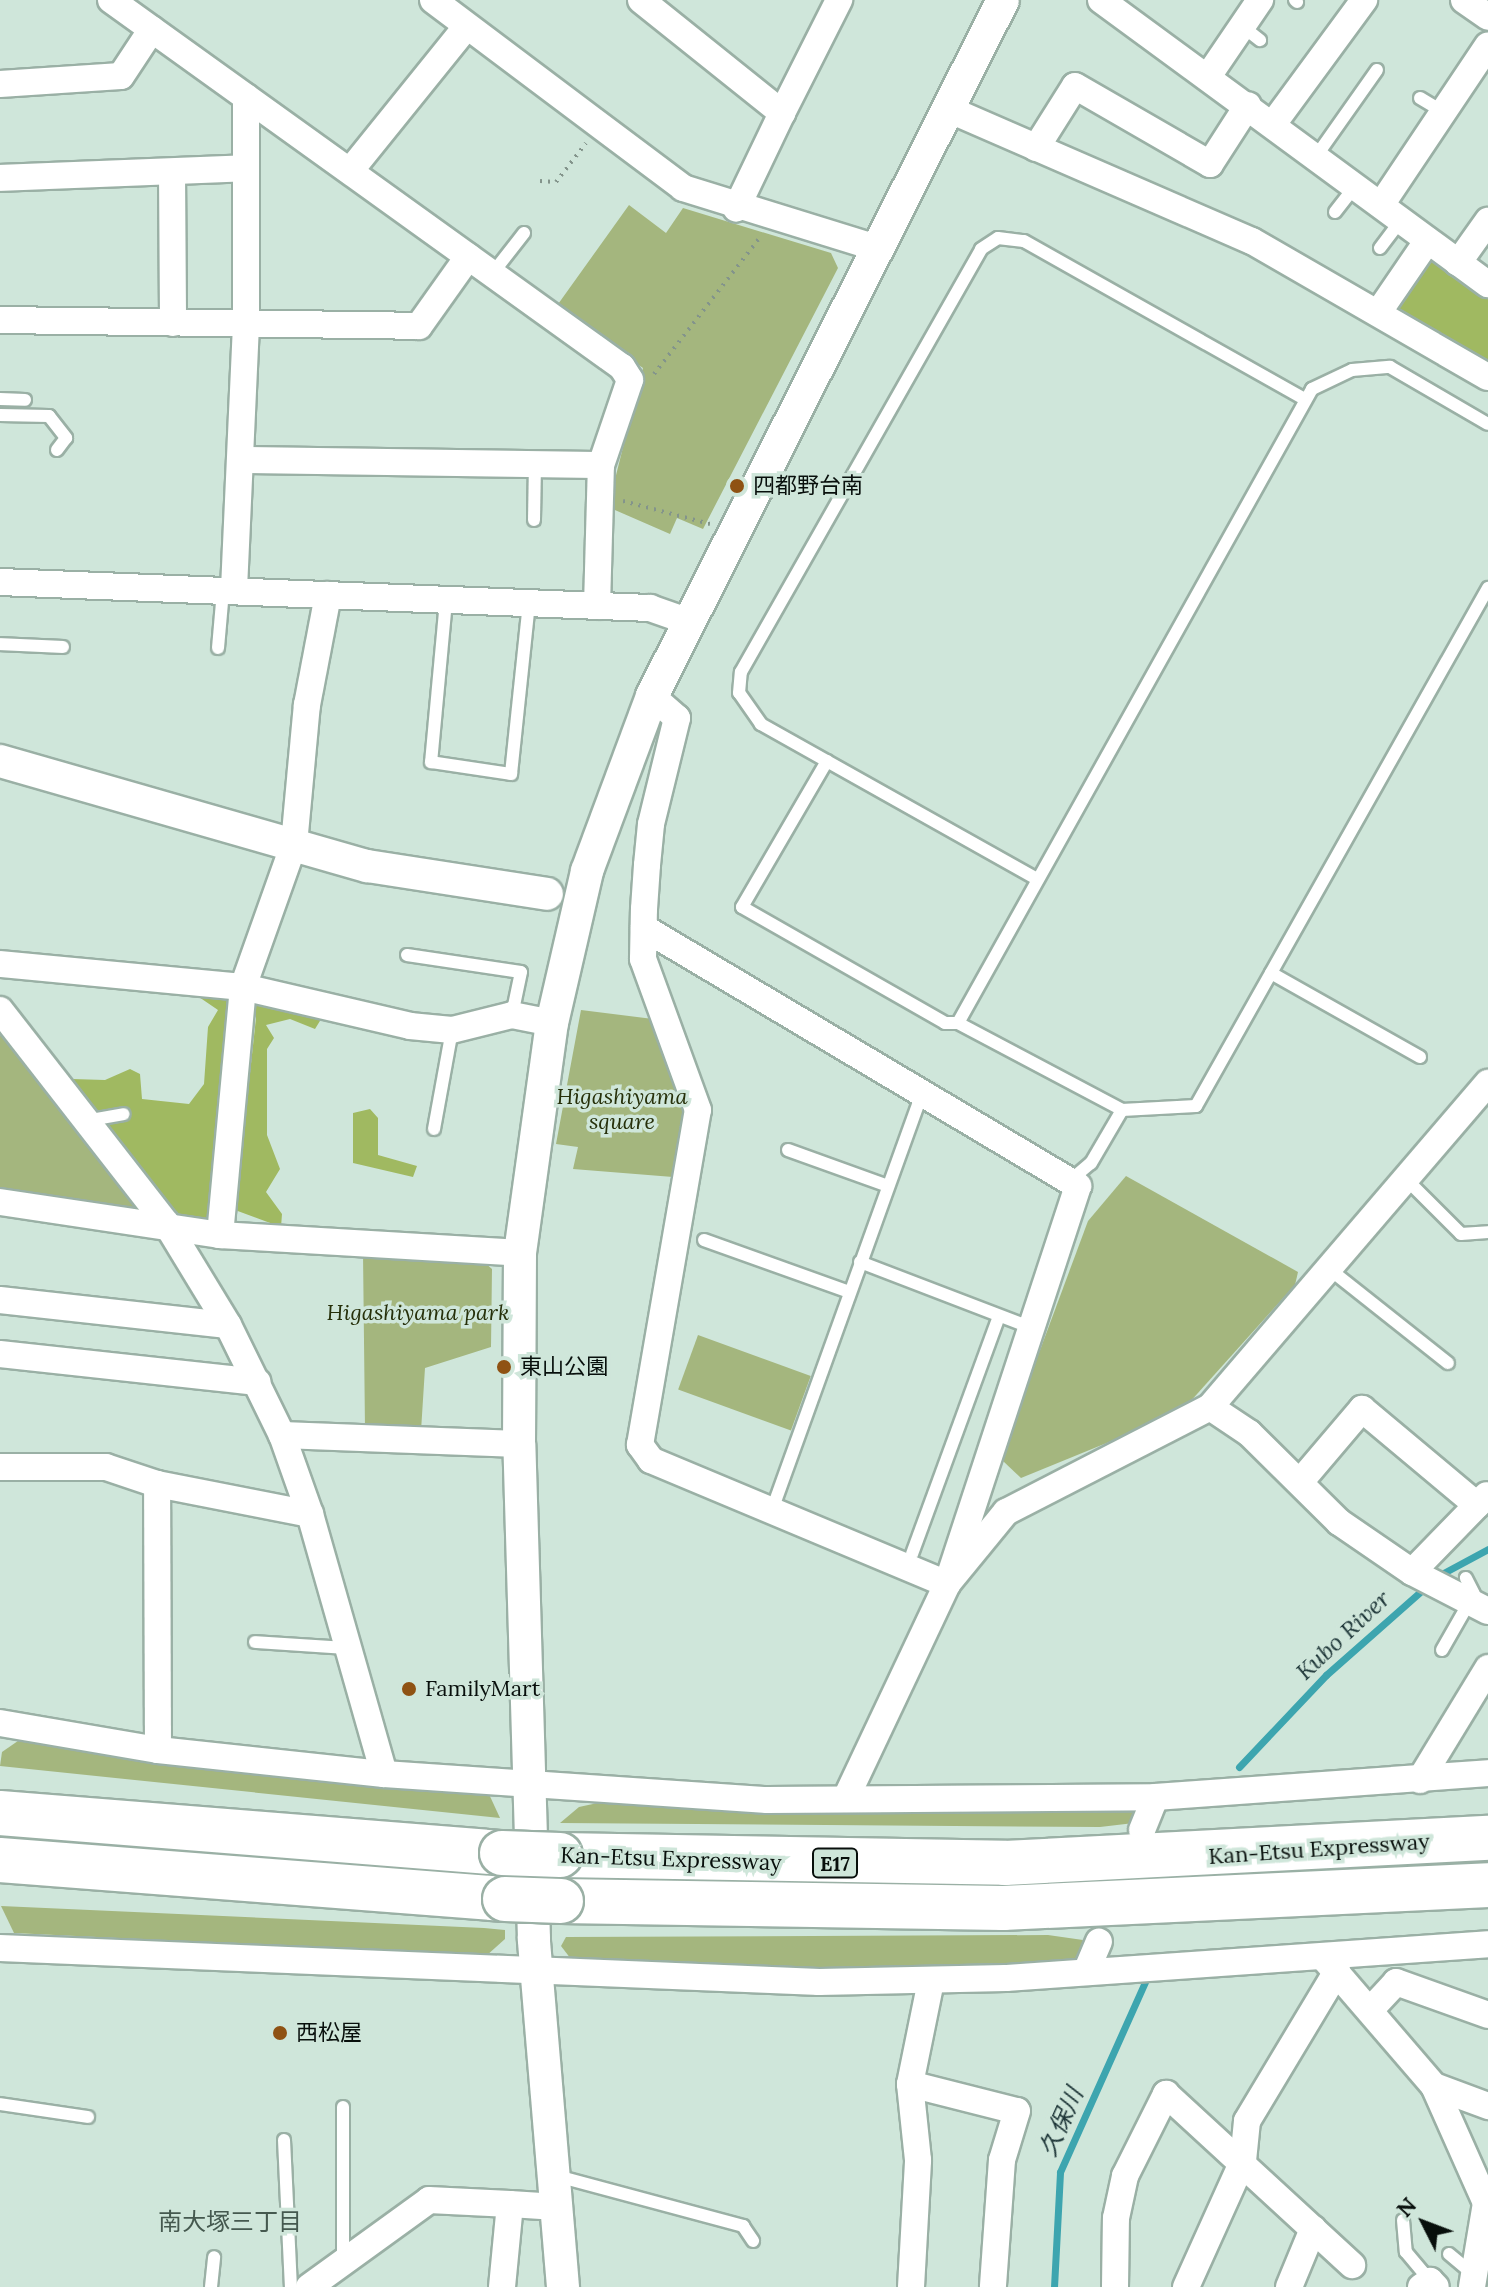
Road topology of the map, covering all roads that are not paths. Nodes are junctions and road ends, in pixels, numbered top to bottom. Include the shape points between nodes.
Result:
1 (111, 0) edge
2 (433, 0) edge
3 (641, 0) edge
4 (839, 0) edge
5 (1003, 0) edge
6 (1101, 0) edge
7 (1260, 0) edge
8 (1364, 0) edge
9 (1464, 0) edge
10 (1488, 17) edge
11 (466, 27) junction
12 (152, 29) junction
13 (1488, 45) edge
14 (1377, 70) dead end
15 (1209, 75) junction
16 (0, 84) edge
17 (246, 97) junction
18 (1420, 98) dead end
19 (1248, 105) junction
20 (948, 109) junction
21 (1443, 112) junction
22 (782, 113) junction
23 (1273, 124) junction
24 (1036, 148) junction
25 (1317, 155) junction
26 (245, 168) junction
27 (350, 171) junction
28 (172, 172) junction
29 (0, 178) edge
30 (1355, 185) junction
31 (736, 209) junction
32 (1335, 212) dead end
33 (1391, 212) junction
34 (1488, 221) edge
35 (524, 233) dead end
36 (1428, 240) junction
37 (877, 248) junction
38 (1380, 248) dead end
39 (468, 257) junction
40 (1458, 263) junction
41 (492, 274) junction
42 (1488, 284) edge
43 (1378, 313) junction
44 (0, 320) edge
45 (246, 322) junction
46 (173, 323) junction
47 (1488, 377) edge
48 (0, 399) edge
49 (1304, 399) junction
50 (25, 400) dead end
51 (0, 415) edge
52 (1488, 424) edge
53 (57, 450) dead end
54 (243, 460) junction
55 (535, 463) junction
56 (601, 465) junction
57 (534, 520) dead end
58 (0, 582) edge
59 (1488, 588) edge
60 (228, 589) junction
61 (328, 595) junction
62 (446, 601) junction
63 (529, 604) junction
64 (597, 606) junction
65 (690, 622) junction
66 (0, 644) edge
67 (63, 647) dead end
68 (218, 648) dead end
69 (652, 696) junction
70 (0, 761) edge
71 (827, 761) junction
72 (294, 844) junction
73 (1037, 879) junction
74 (547, 894) dead end
75 (644, 928) junction
76 (407, 955) dead end
77 (0, 964) edge
78 (1271, 973) junction
79 (243, 987) junction
80 (0, 1010) edge
81 (512, 1015) junction
82 (552, 1023) junction
83 (958, 1023) junction
84 (452, 1030) junction
85 (1420, 1057) dead end
86 (923, 1089) junction
87 (1482, 1101) edge
88 (1122, 1110) junction
89 (123, 1114) dead end
90 (90, 1120) junction
91 (434, 1129) dead end
92 (788, 1150) dead end
93 (1073, 1178) junction
94 (1405, 1178) junction
95 (888, 1186) junction
96 (0, 1202) edge
97 (166, 1223) junction
98 (1488, 1232) edge
99 (220, 1235) junction
100 (704, 1240) dead end
101 (520, 1253) junction
102 (860, 1262) junction
103 (1327, 1267) junction
104 (849, 1292) junction
105 (0, 1300) edge
106 (999, 1316) junction
107 (228, 1325) junction
108 (1035, 1329) junction
109 (0, 1354) edge
110 (1448, 1363) dead end
111 (257, 1382) junction
112 (1210, 1407) junction
113 (282, 1435) junction
114 (519, 1444) junction
115 (0, 1467) edge
116 (1300, 1482) junction
117 (157, 1484) junction
118 (1483, 1499) edge
119 (771, 1513) junction
120 (310, 1514) junction
121 (912, 1554) dead end
122 (1412, 1572) junction
123 (947, 1584) junction
124 (1466, 1595) edge
125 (255, 1642) dead end
126 (351, 1647) junction
127 (1442, 1650) dead end
128 (1488, 1668) edge
129 (0, 1723) edge
130 (158, 1750) junction
131 (1488, 1773) edge
132 (384, 1774) junction
133 (528, 1780) junction
134 (1420, 1780) junction
135 (0, 1796) edge
136 (1155, 1797) junction
137 (846, 1798) junction
138 (0, 1813) edge
139 (1142, 1830) dead end
140 (241, 1837) junction
141 (1488, 1838) edge
142 (0, 1860) edge
143 (0, 1877) edge
144 (240, 1884) junction
145 (1488, 1885) edge
146 (1099, 1942) dead end
147 (1488, 1944) edge
148 (0, 1948) edge
149 (1330, 1964) junction
150 (537, 1966) junction
151 (1086, 1972) junction
152 (931, 1981) junction
153 (1373, 2007) junction
154 (1488, 2015) edge
155 (910, 2084) junction
156 (1434, 2086) junction
157 (0, 2104) edge
158 (1488, 2106) edge
159 (343, 2107) dead end
160 (88, 2117) dead end
161 (284, 2140) dead end
162 (1243, 2161) junction
163 (554, 2175) junction
164 (1487, 2203) edge
165 (510, 2204) junction
166 (557, 2207) junction
167 (1403, 2220) dead end
168 (1313, 2229) junction
169 (753, 2241) dead end
170 (1449, 2254) dead end
171 (214, 2257) dead end
172 (1352, 2265) dead end
173 (342, 2275) edge
174 (1473, 2281) edge
175 (1429, 2285) edge
176 (211, 2287) edge
177 (291, 2287) edge
178 (309, 2287) edge
179 (502, 2287) edge
180 (563, 2287) edge
181 (911, 2287) edge
182 (993, 2287) edge
183 (1115, 2287) edge
184 (1186, 2287) edge
185 (1289, 2287) edge

1 - 12 street
2 - 11 street
3 - 22 street
4 - 22 street
5 - 20 street
6 - 15 street
7 - 15 street via 1251,33
8 - 23 street
9 - 10 street
11 - 27 street
11 - 31 street via 662,176
12 - 16 street via 121,76
12 - 17 street
13 - 21 street
14 - 25 lane
15 - 19 street
17 - 26 street
17 - 27 street
18 - 21 lane
19 - 23 street
19 - 24 street via 1210,164 1075,86
20 - 24 street
20 - 37 street
21 - 33 street
22 - 31 street
23 - 25 street
24 - 43 street via 1252,241
25 - 30 street
26 - 28 street
26 - 45 street
27 - 39 street
28 - 29 street
28 - 46 street
30 - 32 lane
30 - 33 street
31 - 37 street
33 - 36 street
33 - 38 lane
34 - 40 street
35 - 41 lane
36 - 40 street
36 - 43 street
37 - 65 street
39 - 41 street
39 - 45 street via 419,326
40 - 42 street
41 - 56 street via 628,373
43 - 47 street
44 - 46 street
45 - 46 street
45 - 54 street
48 - 50 lane
49 - 52 lane via 1331,376 1390,367
49 - 71 lane via 1024,241 998,238 981,249 741,672 745,708
49 - 73 lane
51 - 53 lane via 49,416 66,438
54 - 55 street
54 - 60 street
55 - 56 street
55 - 57 lane
56 - 64 street
58 - 60 street
59 - 78 lane
60 - 61 street
60 - 68 lane
61 - 62 street
61 - 72 street via 307,705
62 - 63 street
62 - 63 lane via 431,762 511,774
63 - 64 street
64 - 65 street via 650,608
65 - 69 street
66 - 67 lane
69 - 75 street via 677,718 651,824
69 - 82 street via 587,871
70 - 72 street
71 - 73 lane
71 - 83 lane via 742,907 945,1023
72 - 74 street via 367,866
72 - 79 street
73 - 83 lane
75 - 86 street
75 - 119 street via 647,977 698,1110 640,1445 651,1460
76 - 81 lane via 521,972
77 - 79 street
78 - 85 lane
78 - 88 lane via 1196,1106
79 - 84 street
79 - 99 street
80 - 90 street
81 - 82 street
81 - 84 street
82 - 101 street
83 - 88 lane
84 - 91 lane
86 - 93 street
86 - 95 lane
87 - 94 street
88 - 93 lane via 1091,1163
89 - 90 lane
90 - 97 street
92 - 95 lane
93 - 108 street via 1079,1198
94 - 98 lane via 1461,1234
94 - 103 street
95 - 102 lane
96 - 97 street
97 - 99 street
97 - 107 street
99 - 101 street
100 - 104 lane
101 - 114 street
102 - 104 lane
102 - 106 lane
103 - 110 lane
103 - 112 street
104 - 119 lane
105 - 107 street
106 - 108 lane
106 - 121 lane
107 - 111 street
108 - 123 street
109 - 111 street
111 - 113 street
112 - 116 street
112 - 123 street via 1026,1497
113 - 114 street
113 - 120 street
114 - 133 street
115 - 117 street via 106,1467
116 - 118 street via 1362,1409
116 - 122 street via 1339,1522
117 - 120 street
117 - 130 street
118 - 122 street
119 - 123 street
120 - 126 street
122 - 124 street
123 - 137 street
124 - 127 lane
125 - 126 lane
126 - 132 street
128 - 134 street
129 - 130 street
130 - 132 street
131 - 134 street
132 - 133 street
133 - 137 street via 699,1797
133 - 150 street
134 - 136 street
135 - 140 highway
136 - 137 street
136 - 139 street
138 - 140 highway, Kan-Etsu Expressway / E17
140 - 141 highway, Kan-Etsu Expressway / E17, bridge via 560,1855 1095,1861
142 - 144 highway, Kan-Etsu Expressway / E17
143 - 144 highway
144 - 145 highway, Kan-Etsu Expressway / E17, bridge via 561,1901 1003,1908
146 - 151 street
147 - 149 street
148 - 150 street
149 - 151 street
149 - 153 street
149 - 162 street via 1247,2121
150 - 152 street via 783,1982
150 - 163 street
151 - 152 street
152 - 155 street
153 - 154 street via 1396,1982
153 - 156 street
155 - 181 street via 918,2160
155 - 182 street via 1017,2111 1002,2160
156 - 158 street
156 - 164 street
157 - 160 lane
159 - 173 lane
161 - 177 lane
162 - 168 street
162 - 183 street via 1160,2094 1125,2176
162 - 184 street
163 - 166 street
163 - 169 lane via 743,2226
164 - 174 street
165 - 166 street
165 - 173 street via 429,2200
165 - 179 street
166 - 180 street
167 - 175 lane via 1406,2252
168 - 172 street
168 - 185 street
170 - 174 lane
171 - 176 lane
173 - 178 street

